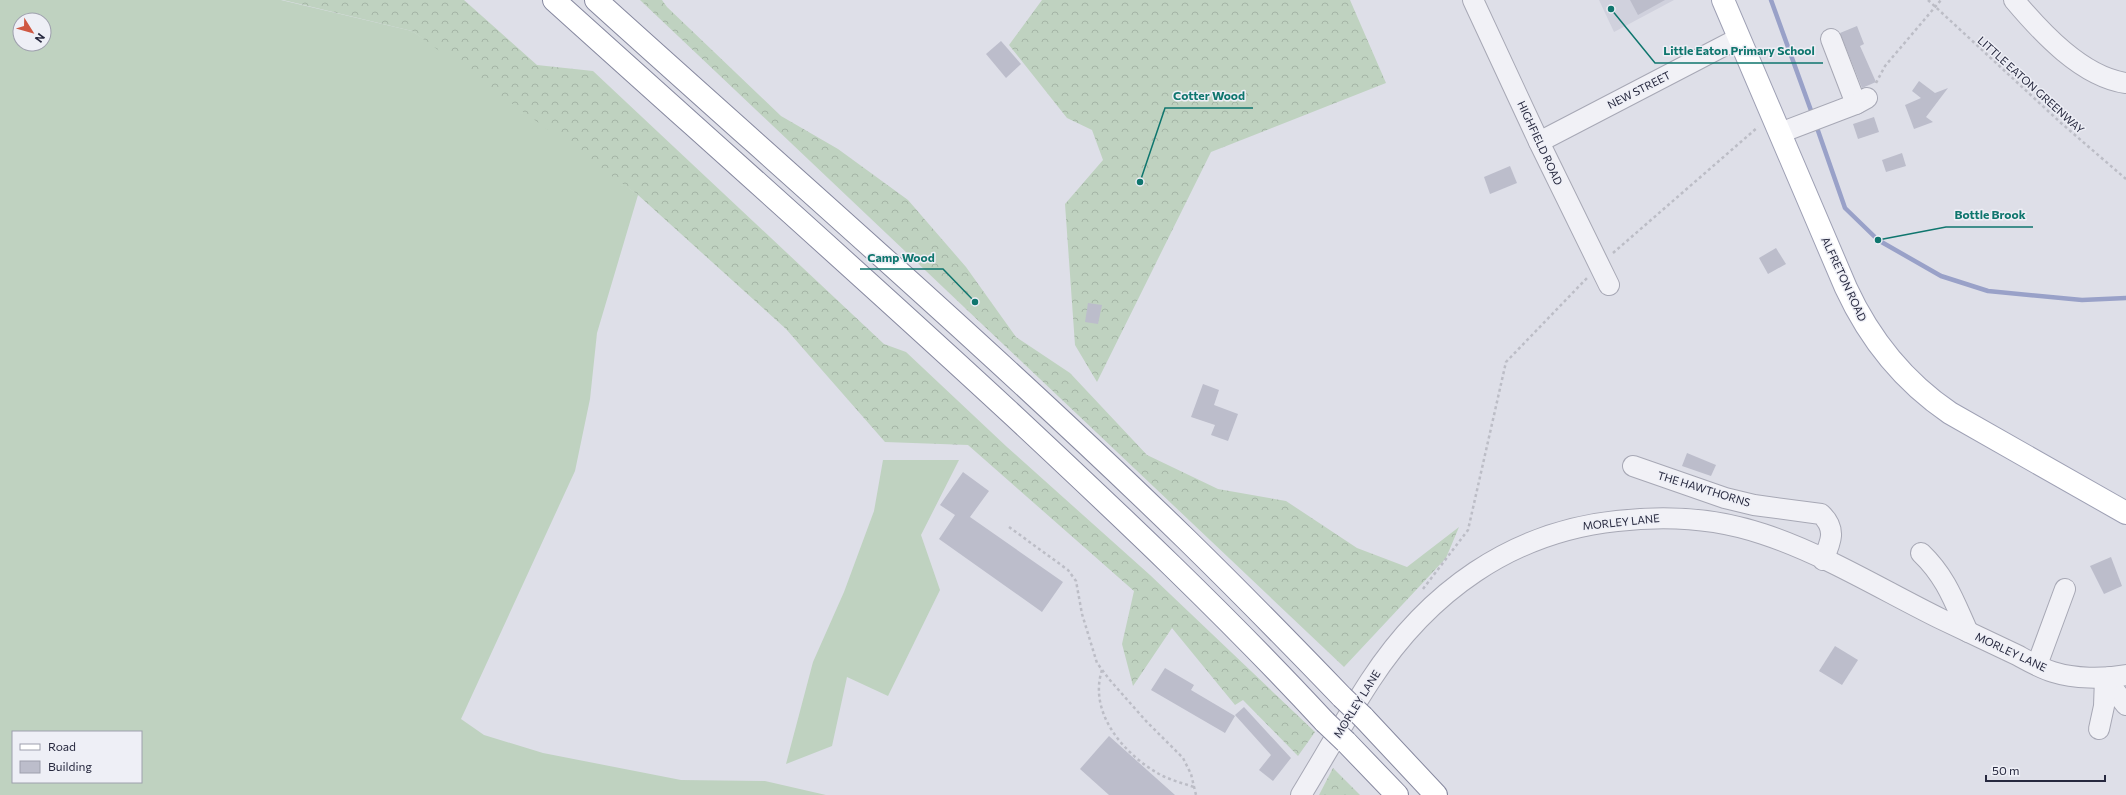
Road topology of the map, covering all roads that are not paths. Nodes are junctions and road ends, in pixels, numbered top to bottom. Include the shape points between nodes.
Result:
1 (554, 0) edge
2 (596, 0) edge
3 (1473, 0) edge
4 (1723, 0) edge
5 (2014, 0) edge
6 (1739, 38) junction
7 (1831, 40) dead end
8 (2126, 83) edge
9 (1776, 124) junction
10 (1539, 142) junction
11 (1609, 285) dead end
12 (1633, 466) dead end
13 (2126, 513) edge
14 (1921, 553) dead end
15 (1824, 560) junction
16 (2065, 589) dead end
17 (1968, 632) junction
18 (2037, 665) junction
19 (2114, 677) edge
20 (2126, 705) edge
21 (2099, 729) dead end
22 (1301, 795) edge
23 (1397, 795) edge
24 (1436, 795) edge

1 - 23 main road, bridge via 865,279 1071,469 1250,641
2 - 24 main road, bridge via 883,258 1186,539 1363,717
3 - 10 street, HIGHFIELD ROAD
4 - 6 main road, ALFRETON ROAD
5 - 8 street via 2060,49 2082,65
6 - 9 main road, ALFRETON ROAD
6 - 10 street, NEW STREET
7 - 9 street via 1862,101 1804,124
9 - 13 main road, ALFRETON ROAD via 1853,304 1869,332 1900,372 1926,396 1950,413
10 - 11 street, HIGHFIELD ROAD
12 - 15 street, THE HAWTHORNS via 1725,498 1821,514 1829,521 1832,532
14 - 17 street, MORLEY LANE via 1948,585
15 - 17 street, MORLEY LANE
15 - 22 street, MORLEY LANE via 1746,528 1701,519 1667,518 1591,524 1555,532 1522,546 1495,559 1455,586 1406,634 1371,680
16 - 18 street
17 - 18 street, MORLEY LANE
18 - 19 street, MORLEY LANE via 2053,672
19 - 20 street via 2115,691
19 - 21 street

